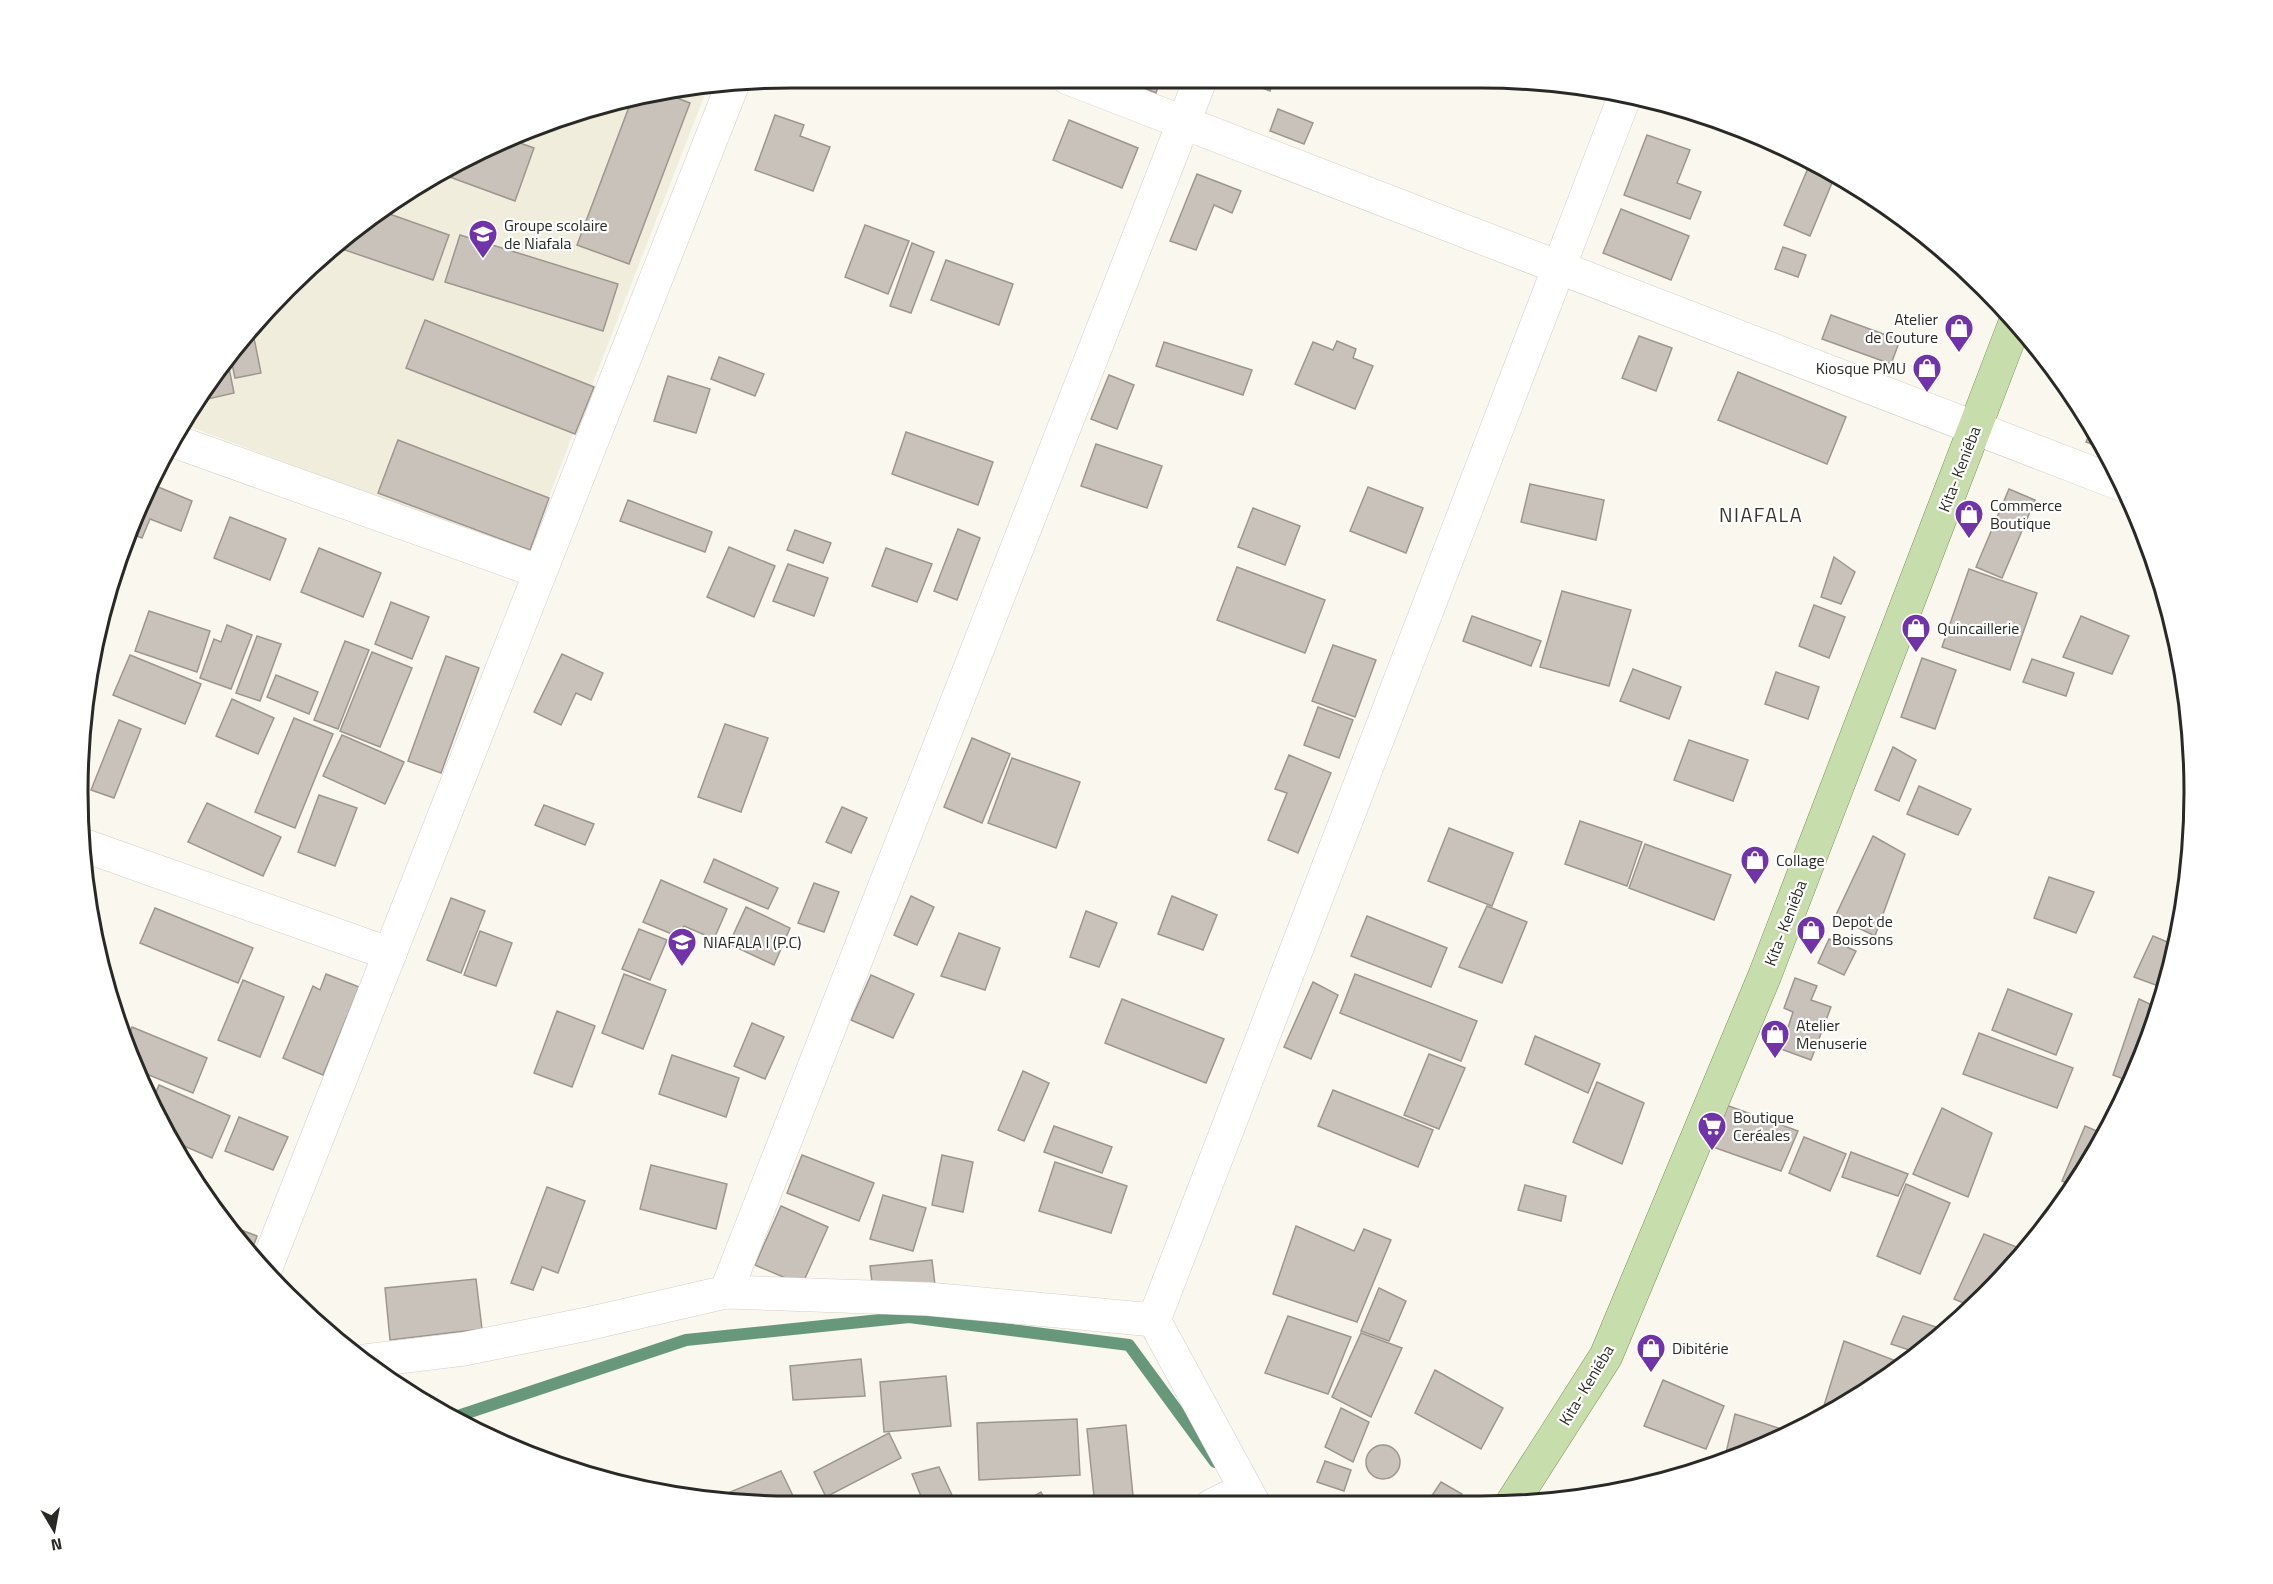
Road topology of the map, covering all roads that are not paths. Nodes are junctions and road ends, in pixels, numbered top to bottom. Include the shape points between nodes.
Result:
1 (1094, 88) edge
2 (1197, 88) edge
3 (730, 92) edge
4 (1622, 103) edge
5 (1184, 123) junction
6 (1560, 268) junction
7 (2012, 331) edge
8 (1975, 428) junction
9 (181, 444) edge
10 (2112, 481) edge
11 (540, 572) junction
12 (91, 848) edge
13 (390, 954) junction
14 (268, 1262) edge
15 (726, 1292) junction
16 (1154, 1320) junction
17 (377, 1360) edge
18 (1517, 1494) edge
19 (1249, 1496) edge

1 - 5 street
2 - 5 street
3 - 11 street
4 - 6 street
5 - 6 street
5 - 15 street
6 - 8 street
6 - 16 street
7 - 8 main road, Kita- Keniéba
8 - 10 street
8 - 18 main road, Kita- Keniéba via 1765,975 1606,1356
9 - 11 street
11 - 13 street
12 - 13 street
13 - 14 street
15 - 16 street via 928,1299
15 - 17 street via 464,1349
16 - 19 street

